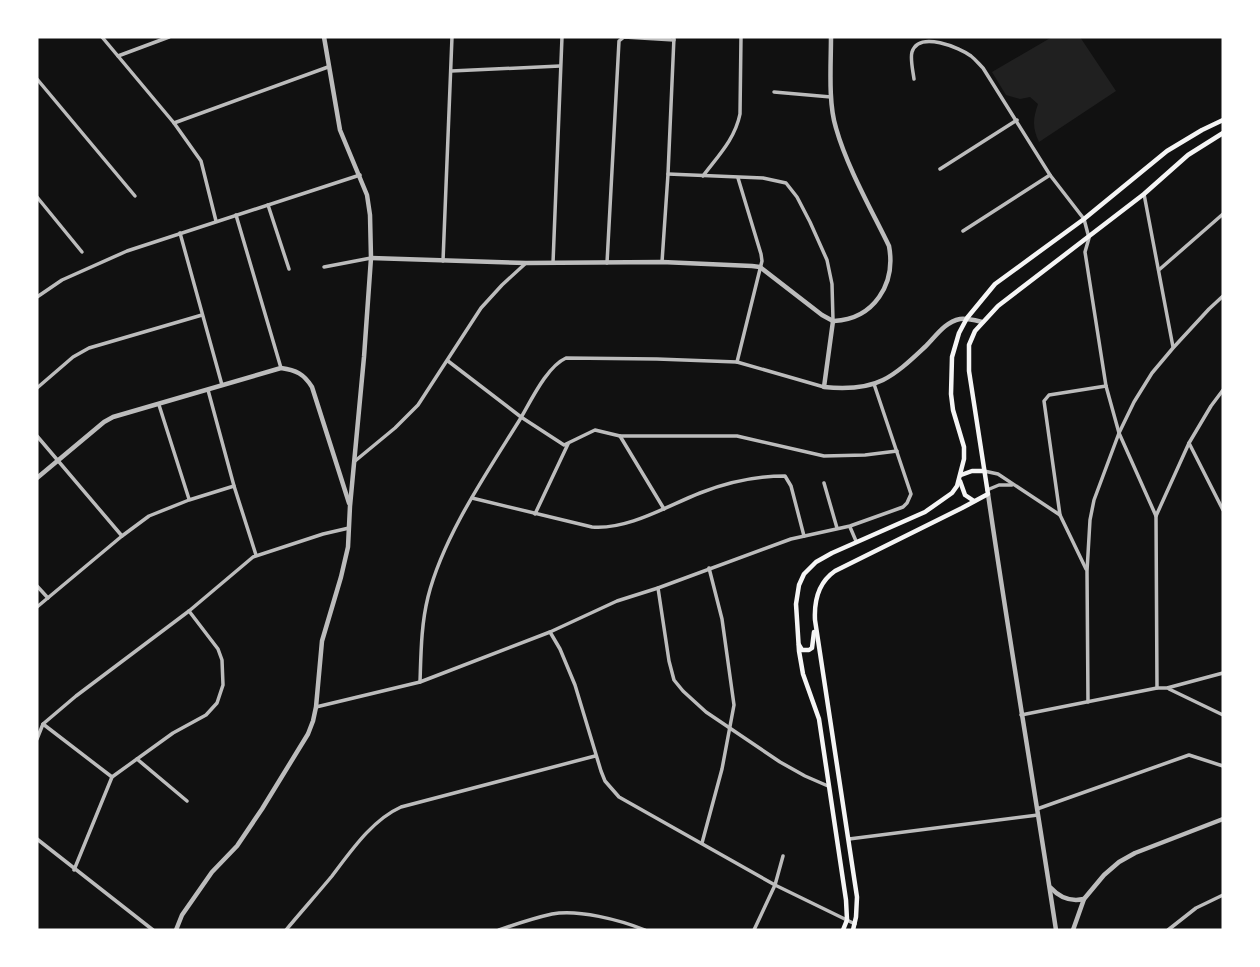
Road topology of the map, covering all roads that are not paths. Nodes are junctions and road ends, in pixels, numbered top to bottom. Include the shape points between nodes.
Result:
1 (102, 37) edge
2 (169, 37) edge
3 (324, 37) edge
4 (452, 37) edge
5 (562, 37) edge
6 (741, 37) edge
7 (831, 37) edge
8 (674, 38) edge
9 (925, 39) edge
10 (118, 56) junction
11 (560, 66) junction
12 (328, 67) junction
13 (451, 71) junction
14 (37, 79) edge
15 (914, 79) dead end
16 (774, 92) dead end
17 (832, 97) junction
18 (1017, 120) junction
19 (1223, 120) edge
20 (174, 123) junction
21 (1223, 133) edge
22 (940, 169) dead end
23 (668, 174) junction
24 (1051, 174) junction
25 (360, 175) junction
26 (703, 176) junction
27 (738, 178) junction
28 (1144, 194) junction
29 (135, 196) dead end
30 (37, 197) edge
31 (268, 205) junction
32 (1223, 214) edge
33 (236, 215) junction
34 (1084, 219) junction
35 (216, 221) junction
36 (963, 231) dead end
37 (180, 233) junction
38 (1089, 238) junction
39 (82, 252) dead end
40 (371, 258) junction
41 (443, 261) junction
42 (662, 262) junction
43 (526, 263) junction
44 (553, 263) junction
45 (607, 263) junction
46 (324, 267) dead end
47 (760, 267) junction
48 (289, 269) dead end
49 (1160, 269) junction
50 (1223, 296) edge
51 (37, 297) edge
52 (202, 315) junction
53 (967, 318) junction
54 (833, 321) junction
55 (982, 322) junction
56 (1173, 348) junction
57 (448, 361) junction
58 (737, 362) junction
59 (281, 368) junction
60 (874, 384) junction
61 (222, 385) junction
62 (1106, 386) junction
63 (824, 387) junction
64 (37, 388) edge
65 (208, 390) junction
66 (1223, 390) edge
67 (159, 405) junction
68 (521, 417) junction
69 (1119, 433) junction
70 (37, 436) edge
71 (620, 436) junction
72 (1189, 443) junction
73 (565, 444) junction
74 (897, 450) junction
75 (57, 461) junction
76 (354, 462) junction
77 (984, 471) junction
78 (960, 477) junction
79 (37, 478) edge
80 (824, 484) dead end
81 (1014, 485) junction
82 (234, 486) junction
83 (987, 492) junction
84 (472, 498) junction
85 (189, 500) junction
86 (974, 501) junction
87 (349, 506) junction
88 (664, 509) junction
89 (1223, 510) edge
90 (535, 514) junction
91 (1060, 514) junction
92 (1156, 516) junction
93 (850, 526) junction
94 (349, 528) junction
95 (837, 528) junction
96 (122, 536) junction
97 (804, 536) junction
98 (856, 541) junction
99 (256, 555) junction
100 (709, 568) junction
101 (1087, 570) junction
102 (37, 586) edge
103 (658, 588) junction
104 (48, 598) junction
105 (37, 607) edge
106 (189, 611) junction
107 (815, 620) junction
108 (550, 632) junction
109 (798, 641) junction
110 (1223, 673) edge
111 (420, 682) junction
112 (1157, 688) junction
113 (1167, 688) junction
114 (1088, 702) junction
115 (316, 707) junction
116 (1021, 715) junction
117 (1223, 715) edge
118 (43, 724) junction
119 (730, 728) junction
120 (37, 739) edge
121 (595, 756) junction
122 (137, 759) junction
123 (1223, 766) edge
124 (112, 777) junction
125 (828, 786) junction
126 (187, 801) dead end
127 (1037, 812) junction
128 (1223, 818) edge
129 (37, 839) edge
130 (848, 839) junction
131 (702, 843) junction
132 (783, 856) dead end
133 (74, 870) junction
134 (775, 885) junction
135 (1051, 887) junction
136 (1223, 895) edge
137 (1084, 899) junction
138 (847, 920) junction
139 (855, 924) junction
140 (153, 930) edge
141 (176, 930) edge
142 (286, 930) edge
143 (499, 930) edge
144 (645, 930) edge
145 (754, 930) edge
146 (843, 930) edge
147 (853, 930) edge
148 (1056, 930) edge
149 (1073, 930) edge
150 (1168, 930) edge

1 - 10 street
2 - 10 street
3 - 12 street
4 - 13 street
5 - 11 street
6 - 26 street via 738,124
7 - 17 street
8 - 23 street
8 - 45 street via 624,37 619,43
9 - 15 street via 912,50
9 - 18 street via 973,57
10 - 20 street
11 - 13 street
11 - 44 street
12 - 20 street
12 - 25 street via 340,130
13 - 41 street
14 - 29 street
16 - 17 street
17 - 54 street via 843,149 891,258 890,276 879,298 860,313
18 - 22 street
18 - 24 street
19 - 34 main road via 1167,151
20 - 35 street via 201,161
21 - 28 main road via 1188,155
23 - 26 street
23 - 42 street
24 - 34 street
24 - 36 street
25 - 31 street
25 - 40 street via 369,205
26 - 27 street
27 - 47 street via 761,254
27 - 54 street via 783,181 797,197 827,260
28 - 38 main road
28 - 49 street
30 - 39 street
31 - 33 street
31 - 48 street
32 - 49 street
33 - 35 street
33 - 59 street
34 - 38 street
34 - 53 main road via 995,284
35 - 37 street
37 - 51 street via 95,264
37 - 52 street
38 - 55 main road
38 - 62 street via 1084,252
40 - 41 street
40 - 46 street
40 - 76 street
41 - 43 street
42 - 45 street
42 - 47 street
43 - 44 street
43 - 57 street via 481,308
44 - 45 street
47 - 54 street
47 - 58 street
49 - 56 street
50 - 56 street
52 - 61 street
52 - 64 street via 89,348
53 - 55 street
53 - 60 street via 952,321 897,372
53 - 78 main road via 952,357 950,378 964,447
54 - 63 street
55 - 77 main road via 968,356
56 - 69 street via 1152,373
57 - 68 street
57 - 76 street via 406,418
58 - 63 street
58 - 68 street via 566,358 553,368
59 - 61 street
59 - 87 street via 302,374 312,387
60 - 63 street
60 - 74 street
61 - 65 street
62 - 69 street
62 - 91 street via 1049,395 1044,401
65 - 67 street
65 - 82 street
66 - 72 street
67 - 75 street via 113,417
67 - 85 street
68 - 73 street
68 - 84 street
69 - 92 street
69 - 101 street via 1094,499
70 - 75 street
71 - 73 street via 595,430
71 - 74 street via 737,436 824,456
71 - 88 street
72 - 89 street
72 - 92 street
73 - 90 street
74 - 93 street via 910,498 903,507
75 - 79 street
75 - 96 street
76 - 87 street
77 - 78 main road
77 - 81 street
77 - 83 main road
78 - 86 main road via 965,495
78 - 98 main road via 952,493 925,512
80 - 95 street
81 - 83 street via 999,485
81 - 91 street
82 - 85 street
82 - 99 street
83 - 86 main road
83 - 116 street
84 - 90 street
84 - 111 street via 428,598
85 - 96 street via 149,516
86 - 107 main road via 827,576 815,603
87 - 94 street
88 - 90 street via 608,528
88 - 97 street via 730,483 785,476
91 - 101 street
92 - 112 street
93 - 95 street
93 - 98 street
94 - 99 street
94 - 115 street via 341,578 320,647
95 - 97 street
96 - 104 street
97 - 100 street
98 - 109 main road via 816,562 804,574 796,604
99 - 106 street
100 - 103 street
100 - 119 street via 733,692
101 - 114 street
102 - 104 street
103 - 108 street
103 - 119 street via 674,680 693,701
104 - 105 street
106 - 118 street
106 - 122 street via 218,649 224,672 221,694 206,715
107 - 109 main road via 812,648 802,650
107 - 130 main road
108 - 111 street
108 - 121 street via 575,685
109 - 125 main road via 803,674 819,719
110 - 113 street
111 - 115 street
112 - 113 street
112 - 114 street
113 - 117 street
114 - 116 street
115 - 141 street via 308,734 281,780 237,846 204,882
116 - 127 street
118 - 120 street
118 - 124 street
119 - 125 street via 780,762
119 - 131 street
121 - 131 street via 605,781 619,797
121 - 142 street via 390,812
122 - 124 street
122 - 126 street
123 - 127 street via 1189,755
124 - 133 street
125 - 138 main road
127 - 130 street
127 - 135 street
128 - 137 street via 1119,862
129 - 133 street
130 - 139 main road via 857,897
131 - 134 street
132 - 134 street
133 - 140 street
134 - 138 street
134 - 145 street
135 - 137 street via 1069,900
135 - 148 street
136 - 150 street via 1196,908
137 - 149 street
138 - 139 street
138 - 146 main road
139 - 147 main road
143 - 144 street via 555,913 603,917

